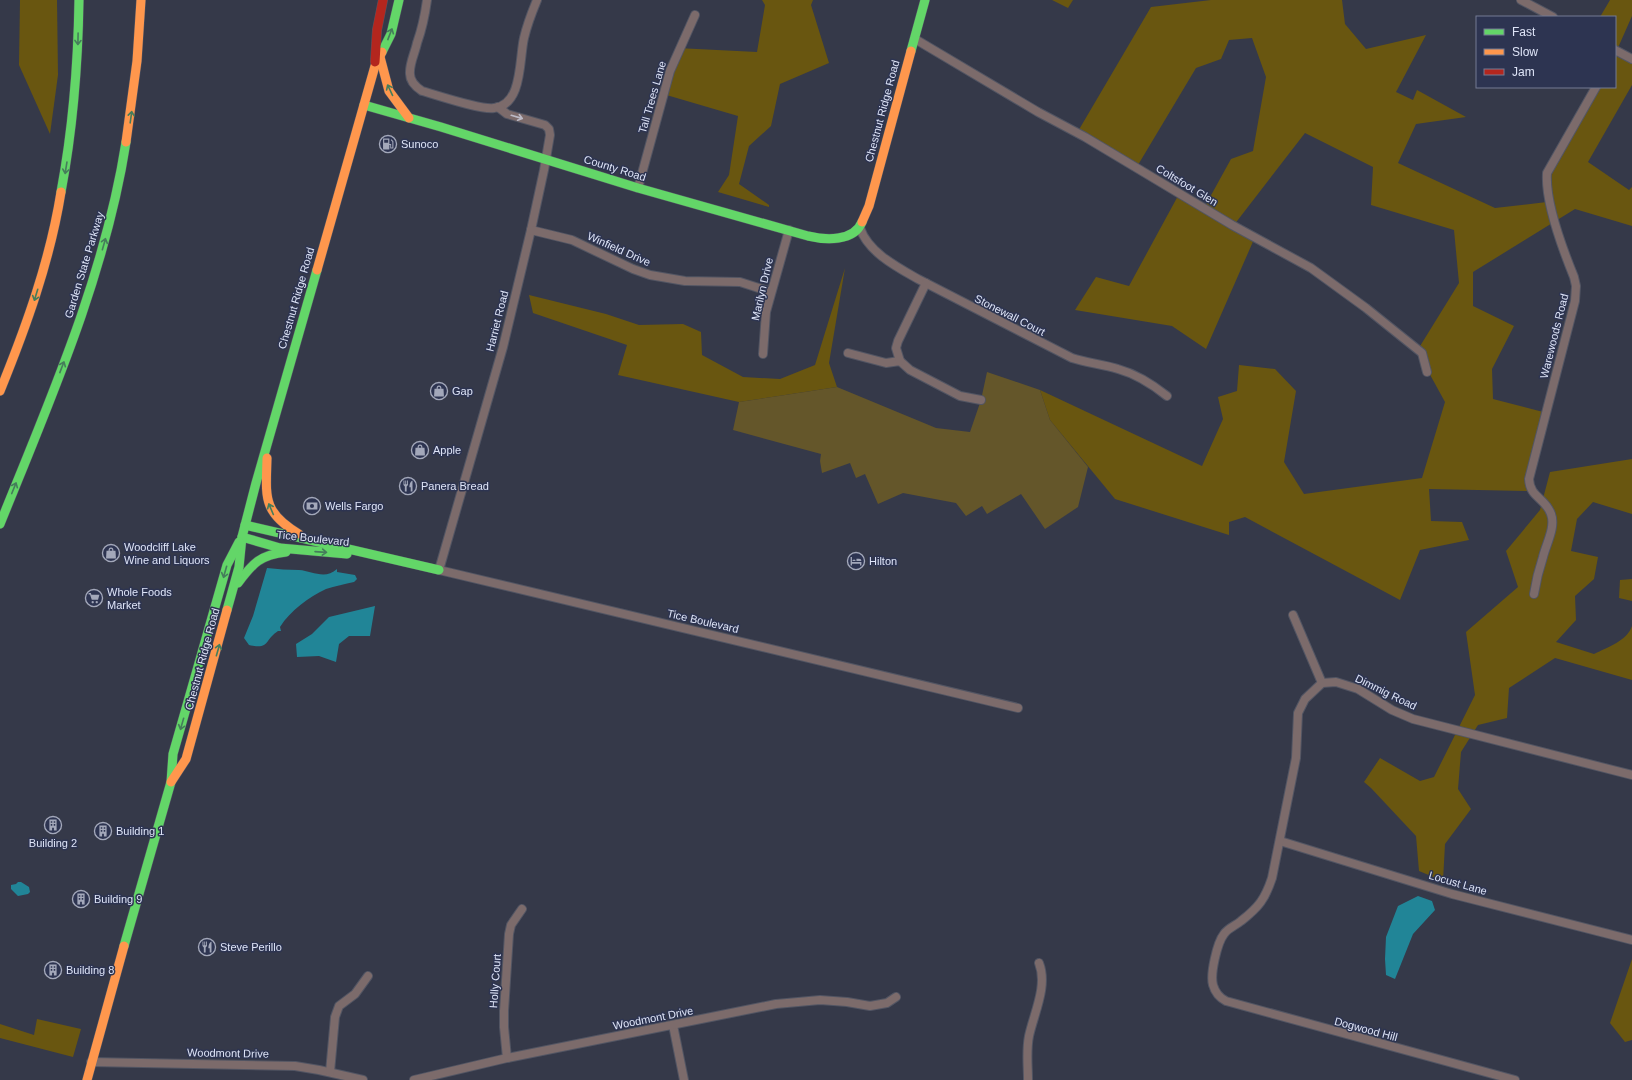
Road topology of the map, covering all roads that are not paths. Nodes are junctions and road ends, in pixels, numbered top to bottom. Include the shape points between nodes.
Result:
1 (79, 0) edge
2 (141, 0) edge
3 (383, 0) edge
4 (399, 0) edge
5 (427, 0) edge
6 (537, 0) edge
7 (925, 0) edge
8 (1521, 0) edge
9 (696, 15) dead end
10 (1551, 16) edge
11 (914, 39) junction
12 (1616, 51) edge
13 (380, 57) junction
14 (1632, 59) edge
15 (375, 66) junction
16 (1595, 88) edge
17 (364, 105) junction
18 (498, 107) junction
19 (409, 118) junction
20 (545, 160) junction
21 (638, 188) junction
22 (860, 228) junction
23 (531, 230) junction
24 (789, 230) junction
25 (926, 283) junction
26 (771, 292) junction
27 (848, 353) dead end
28 (763, 354) dead end
29 (900, 361) junction
30 (1428, 372) dead end
31 (0, 391) edge
32 (1167, 396) dead end
33 (982, 400) dead end
34 (267, 446) junction
35 (0, 524) edge
36 (245, 525) junction
37 (242, 537) junction
38 (312, 541) junction
39 (306, 551) junction
40 (383, 556) junction
41 (439, 570) junction
42 (234, 588) junction
43 (1534, 594) dead end
44 (1293, 616) dead end
45 (1322, 683) junction
46 (1018, 708) dead end
47 (1632, 775) edge
48 (172, 782) junction
49 (1280, 841) junction
50 (522, 909) dead end
51 (1632, 940) edge
52 (1039, 963) dead end
53 (368, 976) dead end
54 (896, 997) dead end
55 (674, 1025) junction
56 (507, 1058) junction
57 (91, 1062) junction
58 (330, 1072) junction
59 (340, 1078) edge
60 (87, 1080) edge
61 (363, 1080) edge
62 (414, 1080) edge
63 (684, 1080) edge
64 (1028, 1080) edge
65 (1515, 1080) edge

1 -> 31 main road via 75,99 64,180 37,292 22,338
35 -> 2 main road, Garden State Parkway via 80,320 105,242 130,121
3 - 15 main road, Chestnut Ridge Road via 377,30
13 -> 4 main road, Chestnut Ridge Road via 391,34
5 - 18 street via 410,68 412,82 425,92 483,108
6 - 18 street via 524,38 516,88 510,100
7 - 11 main road, Chestnut Ridge Road
8 - 10 street
9 - 21 street, Tall Trees Lane via 670,71
11 - 22 main road, Chestnut Ridge Road via 872,197
11 - 30 street, Coltsfoot Glen via 1232,225 1311,268 1422,353
12 - 14 street
13 - 15 main road, Chestnut Ridge Road
19 -> 13 main road via 389,91
15 - 17 main road, Chestnut Ridge Road
16 - 43 street, Warewoods Road via 1547,173 1550,204 1576,286 1575,301 1529,479 1532,491 1546,504 1552,516 1551,530
17 - 19 main road, County Road
17 - 34 main road, Chestnut Ridge Road
18 -> 20 street, Harriet Road via 507,114 547,127 550,135
19 - 20 main road, County Road
20 - 21 main road, County Road
20 - 23 street, Harriet Road
21 - 24 main road, County Road
22 - 24 main road, County Road via 844,236 828,239
22 - 25 street, Stonewall Court via 866,242 900,268
23 - 26 street, Winfield Drive via 572,240 650,275 685,281 740,282
23 - 41 street, Harriet Road via 502,347
24 - 26 street, Marilyn Drive
25 - 29 street via 898,341 896,348
25 - 32 street, Stonewall Court via 1072,358 1132,374
26 - 28 street, Marilyn Drive via 765,321
27 - 29 street via 886,363
29 - 33 street via 910,370 960,396
34 - 36 main road, Chestnut Ridge Road
38 -> 34 main road via 284,526 271,511 267,497
36 - 37 main road, Chestnut Ridge Road
36 - 38 main road, Tice Boulevard
37 - 39 main road, Tice Boulevard via 264,544
37 - 42 main road, Chestnut Ridge Road
37 -> 48 main road, Chestnut Ridge Road via 227,565 173,754
38 - 40 main road, Tice Boulevard
39 -> 40 main road, Tice Boulevard
39 - 42 main road via 275,553 261,557 251,564
40 - 41 main road, Tice Boulevard
41 - 46 street, Tice Boulevard
48 -> 42 main road, Chestnut Ridge Road via 186,759 192,742
44 - 45 street
45 - 47 street, Dimmig Road via 1336,682 1348,685 1392,710 1413,718
45 - 49 street via 1305,699 1298,713 1296,758
48 - 57 main road, Chestnut Ridge Road
49 - 51 street, Locust Lane via 1452,894
49 - 65 street, Dogwood Hill via 1266,896 1255,910 1228,929 1220,940 1212,979 1219,996 1226,1001
50 - 56 street, Holly Court via 511,925 509,934 504,1011
52 - 64 street via 1042,985 1029,1037
53 - 58 street via 355,994 339,1006 335,1017
54 - 55 street, Woodmont Drive via 887,1003 870,1006 820,1000 791,1002
55 - 56 street, Woodmont Drive
55 - 63 street
56 - 62 street, Woodmont Drive
57 - 58 street, Woodmont Drive via 276,1065
57 - 60 main road, Chestnut Ridge Road
58 - 59 street, Woodmont Drive
59 - 61 street, Woodmont Drive

